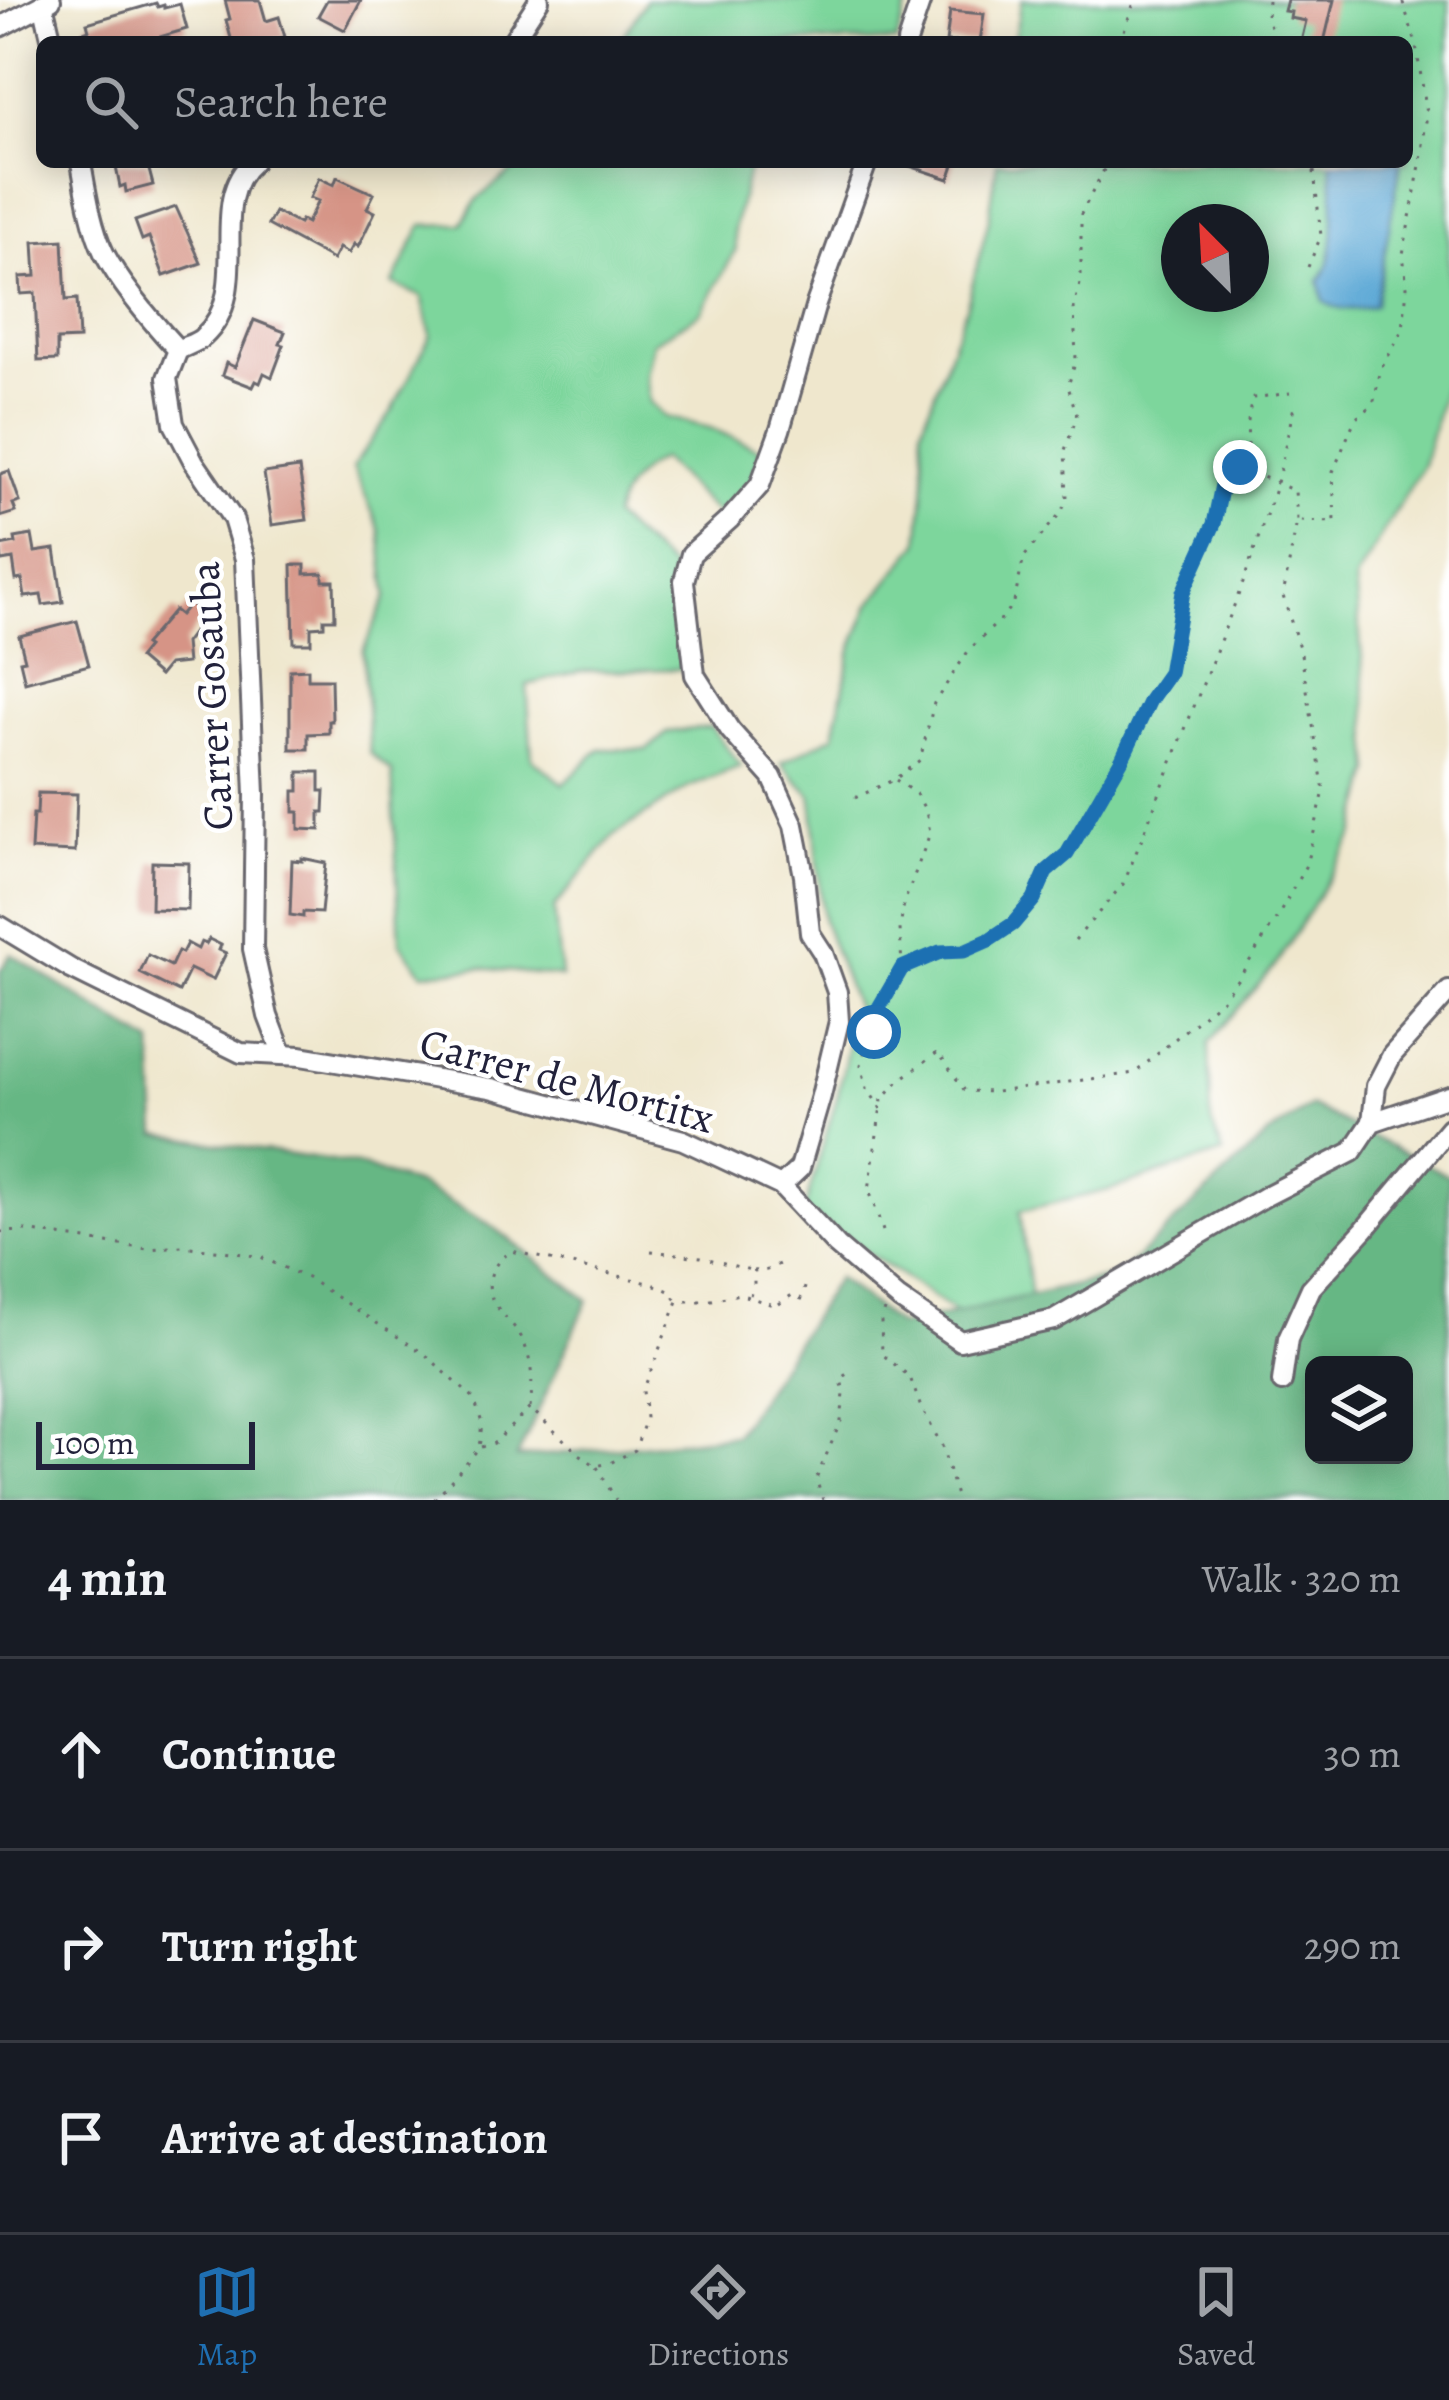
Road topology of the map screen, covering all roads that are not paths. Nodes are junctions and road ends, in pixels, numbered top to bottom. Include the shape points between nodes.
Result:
1 (539, 0) edge
2 (921, 0) edge
3 (47, 2) edge
4 (0, 27) edge
5 (51, 36) edge
6 (516, 36) edge
7 (909, 36) edge
8 (82, 168) edge
9 (246, 168) edge
10 (865, 168) edge
11 (178, 350) junction
12 (0, 926) edge
13 (1449, 991) edge
14 (284, 1055) junction
15 (1449, 1096) edge
16 (1372, 1122) junction
17 (1449, 1128) edge
18 (782, 1186) junction
19 (1282, 1382) dead end

1 - 6 street
2 - 7 street
3 - 4 street
3 - 5 street
8 - 11 street via 104,252
9 - 11 street via 231,205 229,295 203,338
10 - 18 street via 760,485 691,554 684,581 695,675 772,777 794,825 810,932 837,992 839,1022 816,1114 800,1168
11 - 14 street, Carrer Gosauba via 167,378 173,424 233,519 245,559 254,950
12 - 14 street, Carrer de Mortitx via 241,1053
13 - 16 street via 1392,1055 1376,1087
14 - 18 street, Carrer de Mortitx via 491,1088 683,1141
15 - 16 street, Carrer de Mortitx
16 - 18 street, Carrer de Mortitx via 1352,1152 1054,1320 960,1342 837,1246
17 - 19 street via 1311,1288 1288,1339

